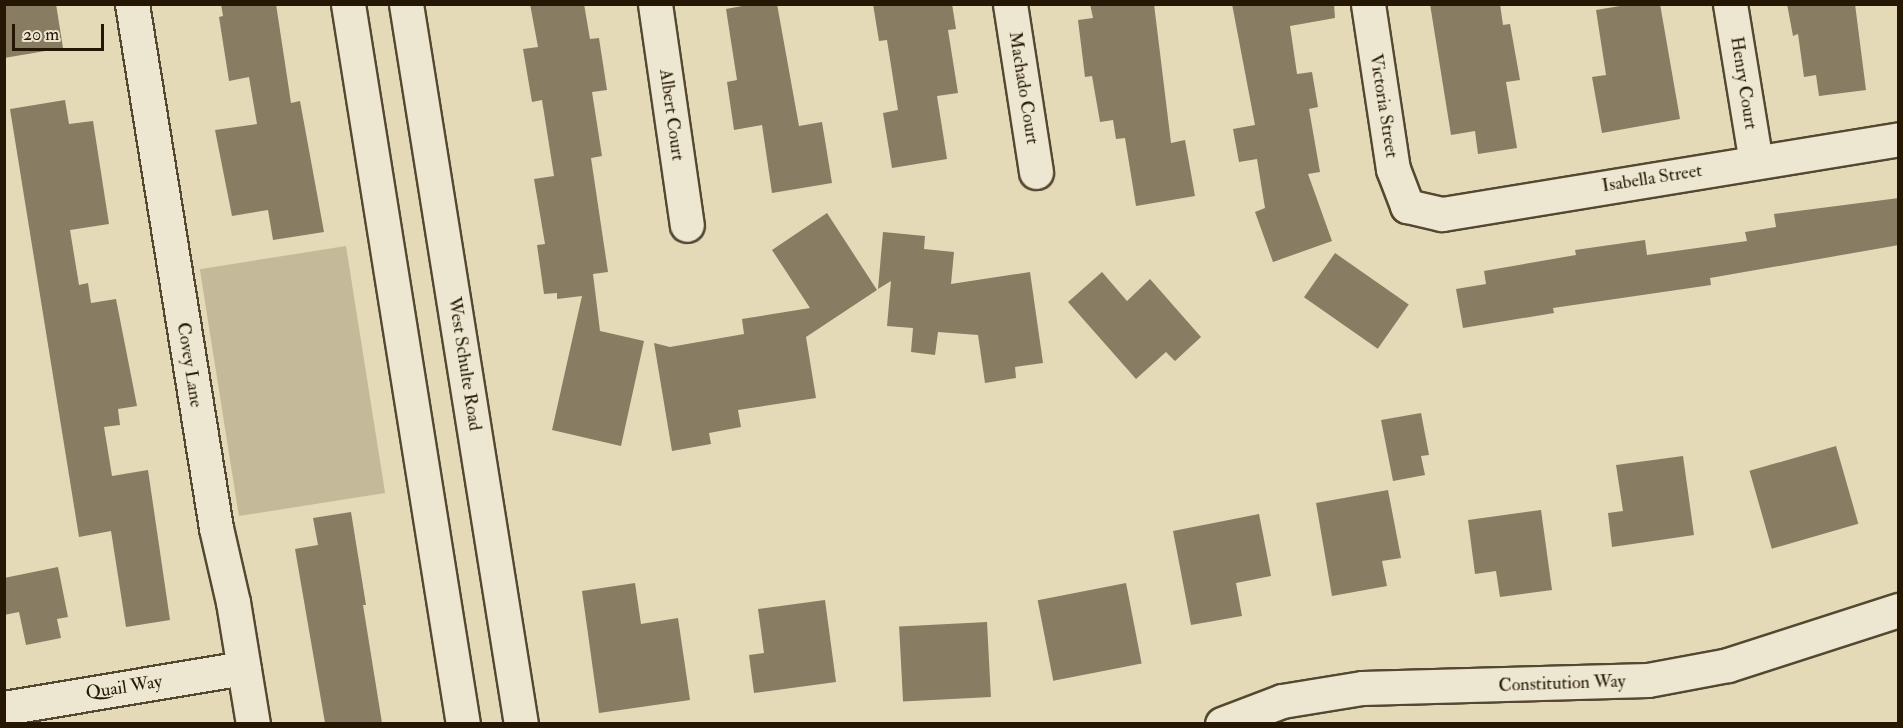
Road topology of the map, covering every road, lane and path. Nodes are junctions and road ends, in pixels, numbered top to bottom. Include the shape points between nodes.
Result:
1 (132, 4) edge
2 (348, 4) edge
3 (406, 4) edge
4 (655, 4) edge
5 (1010, 4) edge
6 (1368, 4) edge
7 (1730, 4) edge
8 (1899, 139) edge
9 (1756, 162) junction
10 (1036, 172) dead end
11 (1407, 206) joint
12 (687, 225) dead end
13 (1899, 610) edge
14 (244, 668) junction
15 (4, 708) edge
16 (253, 723) edge
17 (463, 723) edge
18 (521, 723) edge
19 (1222, 723) edge

1 - 14 street, Covey Lane via 216,528
2 - 17 street
3 - 18 street, West Schulte Road
4 - 12 street, Albert Court
5 - 10 street, Machado Court
6 - 11 street, Victoria Street via 1393,169
7 - 9 street, Henry Court
8 - 9 street, Isabella Street
9 - 11 street, Isabella Street via 1442,214
13 - 19 street, Constitution Way via 1728,665 1648,680 1362,688 1282,701
14 - 15 street, Quail Way
14 - 16 street, Covey Lane

